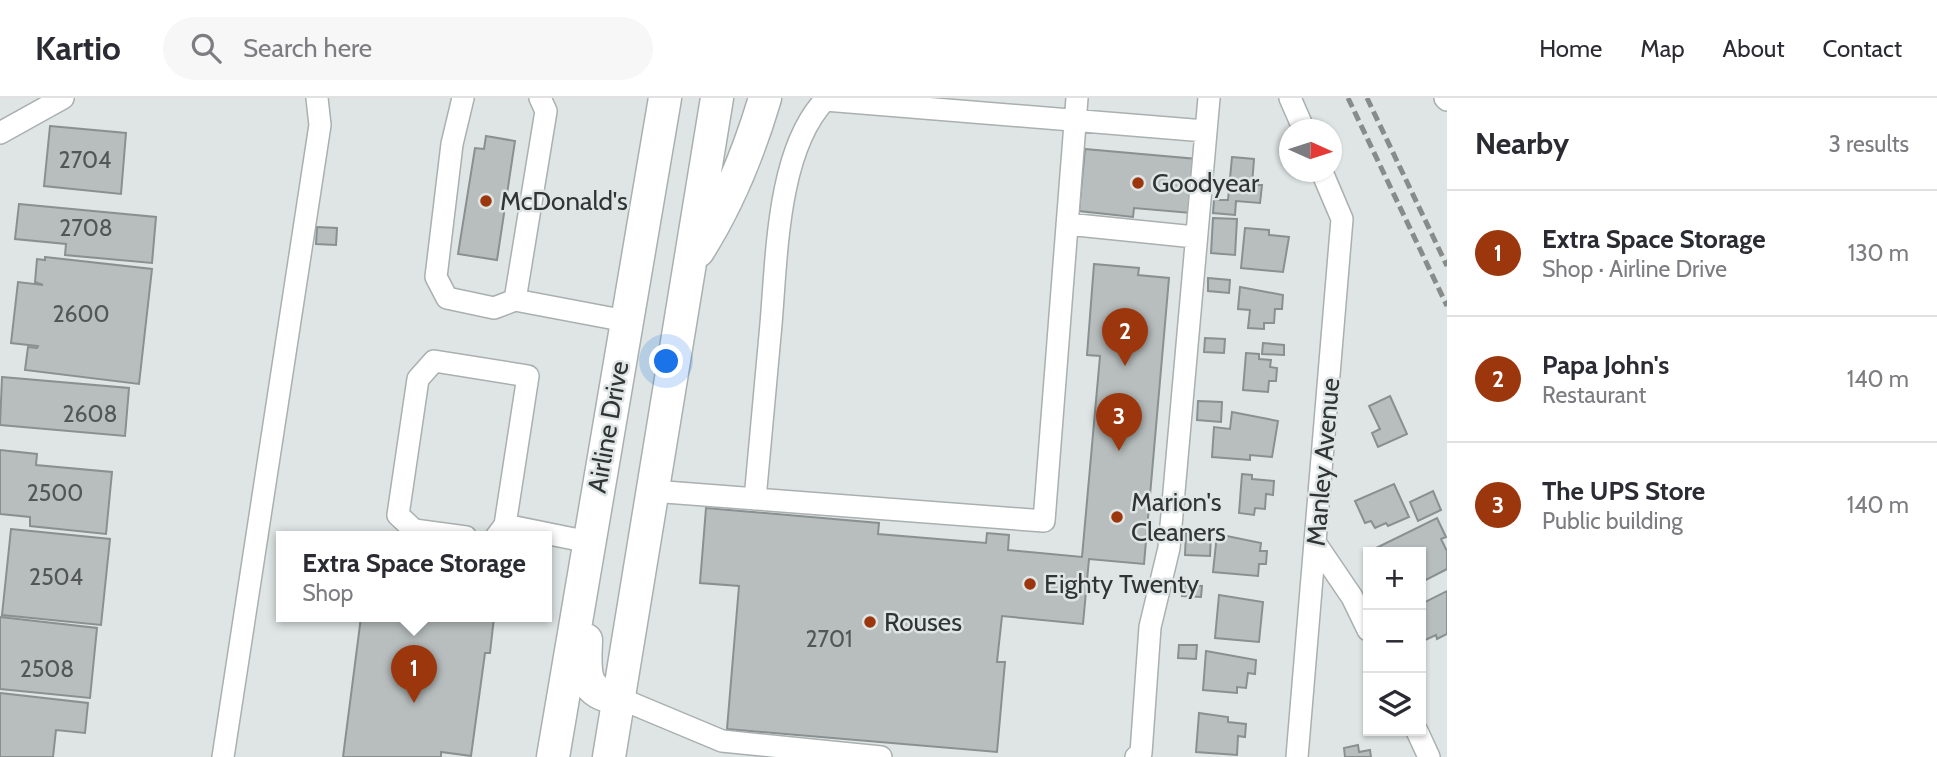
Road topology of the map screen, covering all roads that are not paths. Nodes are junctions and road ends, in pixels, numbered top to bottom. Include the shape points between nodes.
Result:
1 (63, 98) edge
2 (317, 98) edge
3 (463, 98) edge
4 (540, 98) edge
5 (665, 98) edge
6 (717, 98) edge
7 (765, 98) edge
8 (1077, 98) edge
9 (1209, 98) edge
10 (1290, 98) edge
11 (1299, 119) edge
12 (1075, 121) junction
13 (1205, 131) junction
14 (0, 133) edge
15 (1326, 182) edge
16 (1067, 224) junction
17 (1195, 237) junction
18 (689, 264) junction
19 (515, 300) junction
20 (626, 321) junction
21 (652, 491) junction
22 (755, 499) junction
23 (421, 531) edge
24 (501, 531) edge
25 (552, 534) edge
26 (590, 536) junction
27 (1316, 544) junction
28 (1363, 620) edge
29 (619, 698) junction
30 (1419, 736) edge
31 (223, 757) edge
32 (553, 757) edge
33 (609, 757) edge
34 (881, 757) edge
35 (1136, 757) edge
36 (1297, 757) edge
37 (1429, 757) edge

1 - 14 street
2 - 31 street via 320,125
3 - 19 street via 452,144 436,277 447,298 494,308
4 - 19 street via 546,111
5 - 20 highway, Airline Drive
6 - 18 highway, Airline Drive
7 - 18 highway via 717,222
8 - 12 street
9 - 13 street
10 - 11 street
12 - 13 street
12 - 16 street
12 - 22 street via 825,100 812,114 793,164 781,219
13 - 17 street
15 - 27 street, Manley Avenue via 1342,219
16 - 17 street
16 - 22 street via 1044,521
17 - 35 street via 1169,548 1150,627
18 - 21 highway, Airline Drive
19 - 20 street
20 - 26 highway, Airline Drive
21 - 22 street
21 - 29 highway, Airline Drive
23 - 24 street via 398,515 418,379 434,362 528,376
25 - 26 street
26 - 29 highway via 585,666 595,692
26 - 32 highway, Airline Drive
27 - 28 street
27 - 36 street, Manley Avenue
29 - 33 highway, Airline Drive
29 - 34 street via 722,741
30 - 37 street

